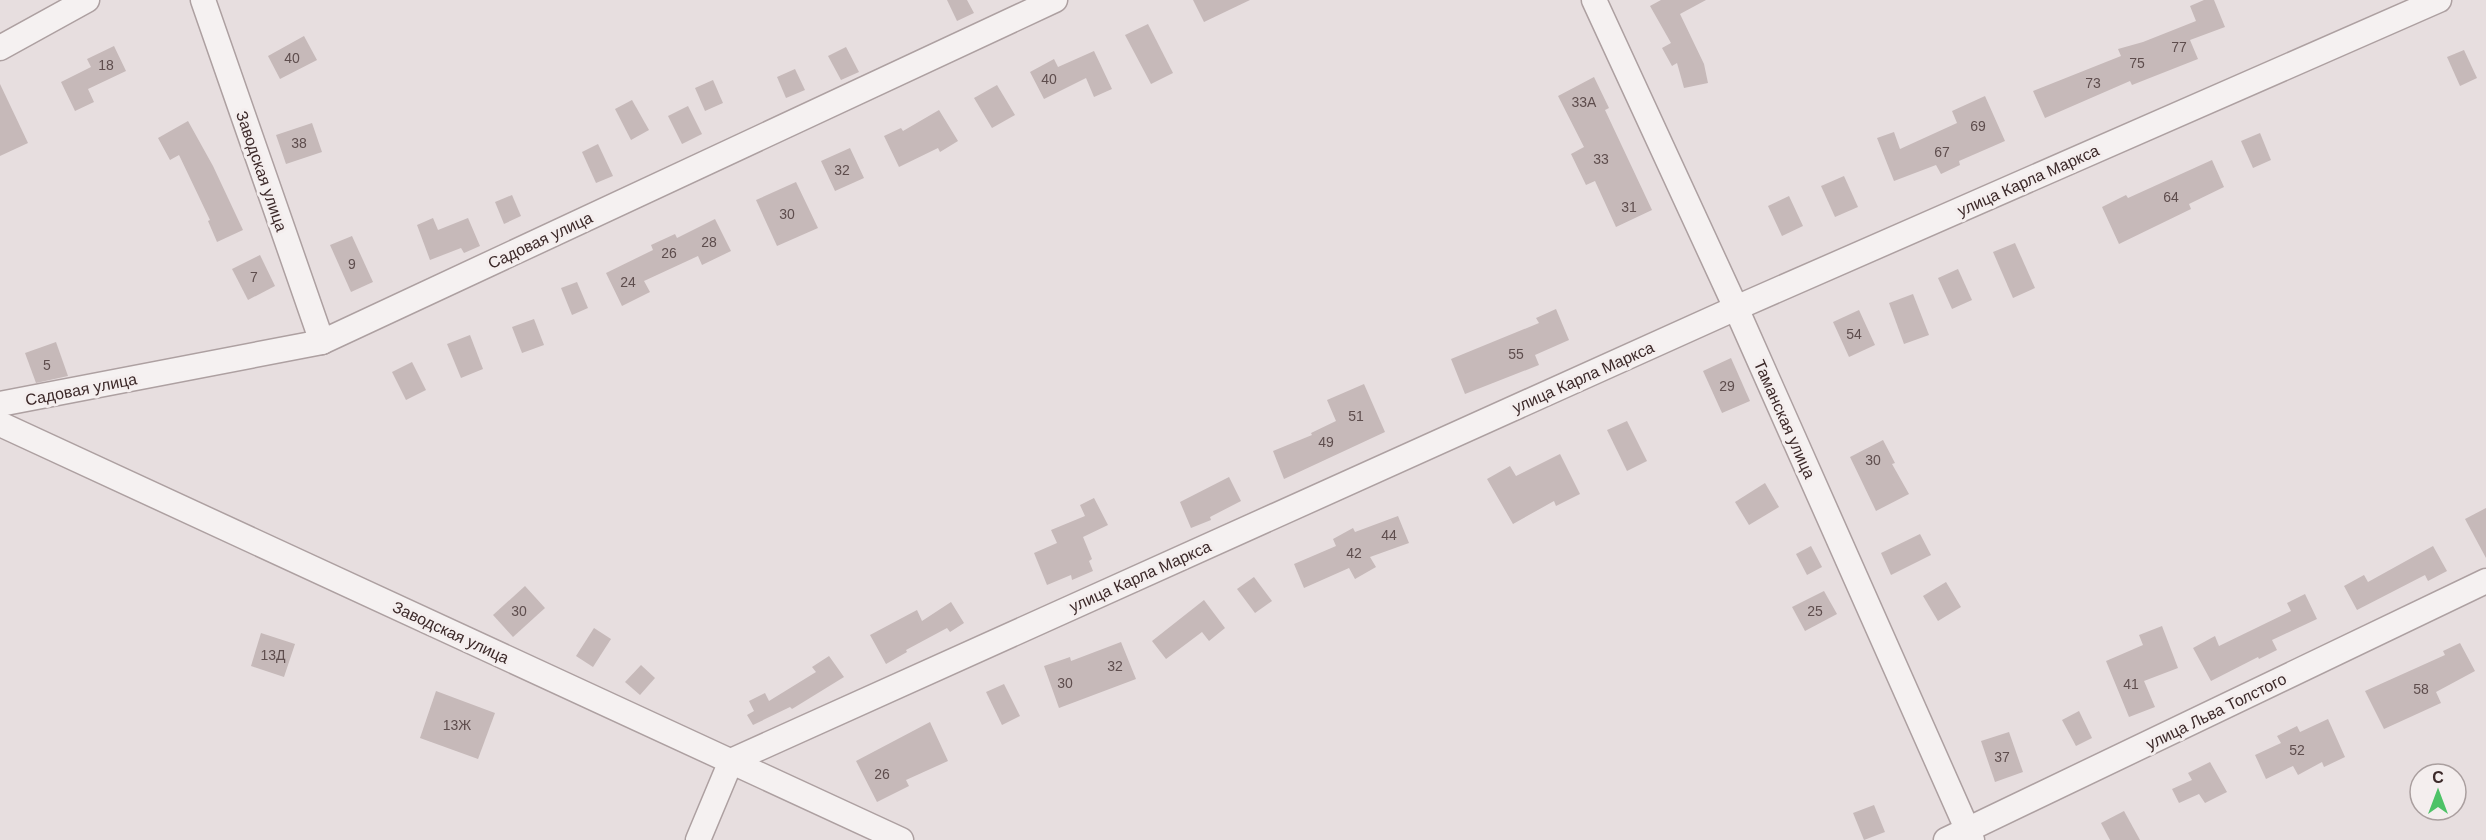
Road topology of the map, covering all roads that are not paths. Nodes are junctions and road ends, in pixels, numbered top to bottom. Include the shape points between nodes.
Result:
1 (87, 0) edge
2 (203, 0) edge
3 (1055, 0) edge
4 (1594, 0) edge
5 (2439, 0) edge
6 (0, 48) edge
7 (1736, 308) junction
8 (322, 342) junction
9 (0, 404) edge
10 (0, 424) edge
11 (2486, 581) edge
12 (731, 761) junction
13 (1962, 837) edge
14 (698, 840) edge
15 (901, 840) edge

1 - 6 street
2 - 8 street, Заводская улица
3 - 8 street, Садовая улица
4 - 7 street, Таманская улица
5 - 7 street, улица Карла Маркса
7 - 12 street, улица Карла Маркса
7 - 13 street, Таманская улица
8 - 9 street, Садовая улица
10 - 12 street, Заводская улица
11 - 13 street, улица Льва Толстого
12 - 14 street
12 - 15 street, Заводская улица

